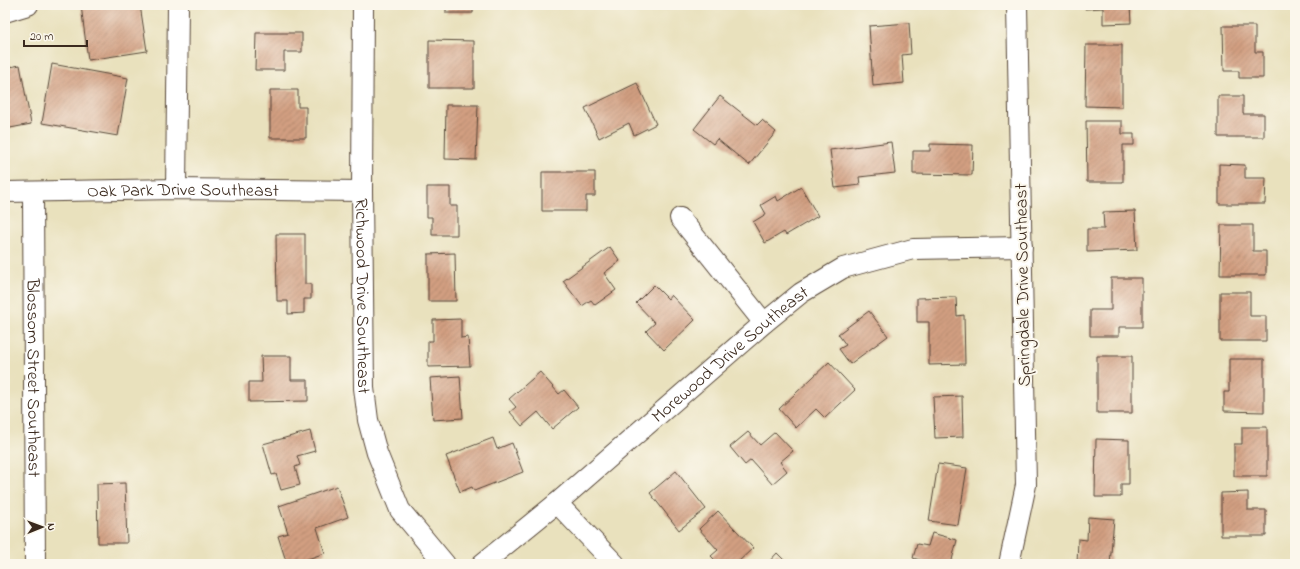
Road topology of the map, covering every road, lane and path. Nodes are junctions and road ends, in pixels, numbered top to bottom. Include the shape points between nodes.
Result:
1 (28, 5) edge
2 (178, 5) edge
3 (362, 5) edge
4 (1017, 5) edge
5 (5, 12) edge
6 (176, 189) junction
7 (362, 191) junction
8 (5, 192) edge
9 (33, 192) junction
10 (680, 218) dead end
11 (1022, 246) junction
12 (764, 323) junction
13 (556, 503) junction
14 (35, 564) edge
15 (445, 564) edge
16 (482, 564) edge
17 (615, 564) edge
18 (1009, 564) edge

1 - 5 street
2 - 6 street
3 - 7 street, Richwood Drive Southeast
4 - 11 street, Springdale Drive Southeast
6 - 7 street, Oak Park Drive Southeast
6 - 9 street, Oak Park Drive Southeast
7 - 15 street, Richwood Drive Southeast via 364,388 368,420 377,453 400,510
8 - 9 street, Oak Park Drive Southeast
9 - 14 street, Blossom Street Southeast
10 - 12 street
11 - 12 street, Morewood Drive Southeast via 914,249 843,268 801,293
11 - 18 street, Springdale Drive Southeast via 1026,485
12 - 13 street, Morewood Drive Southeast
13 - 16 street, Morewood Drive Southeast
13 - 17 street

